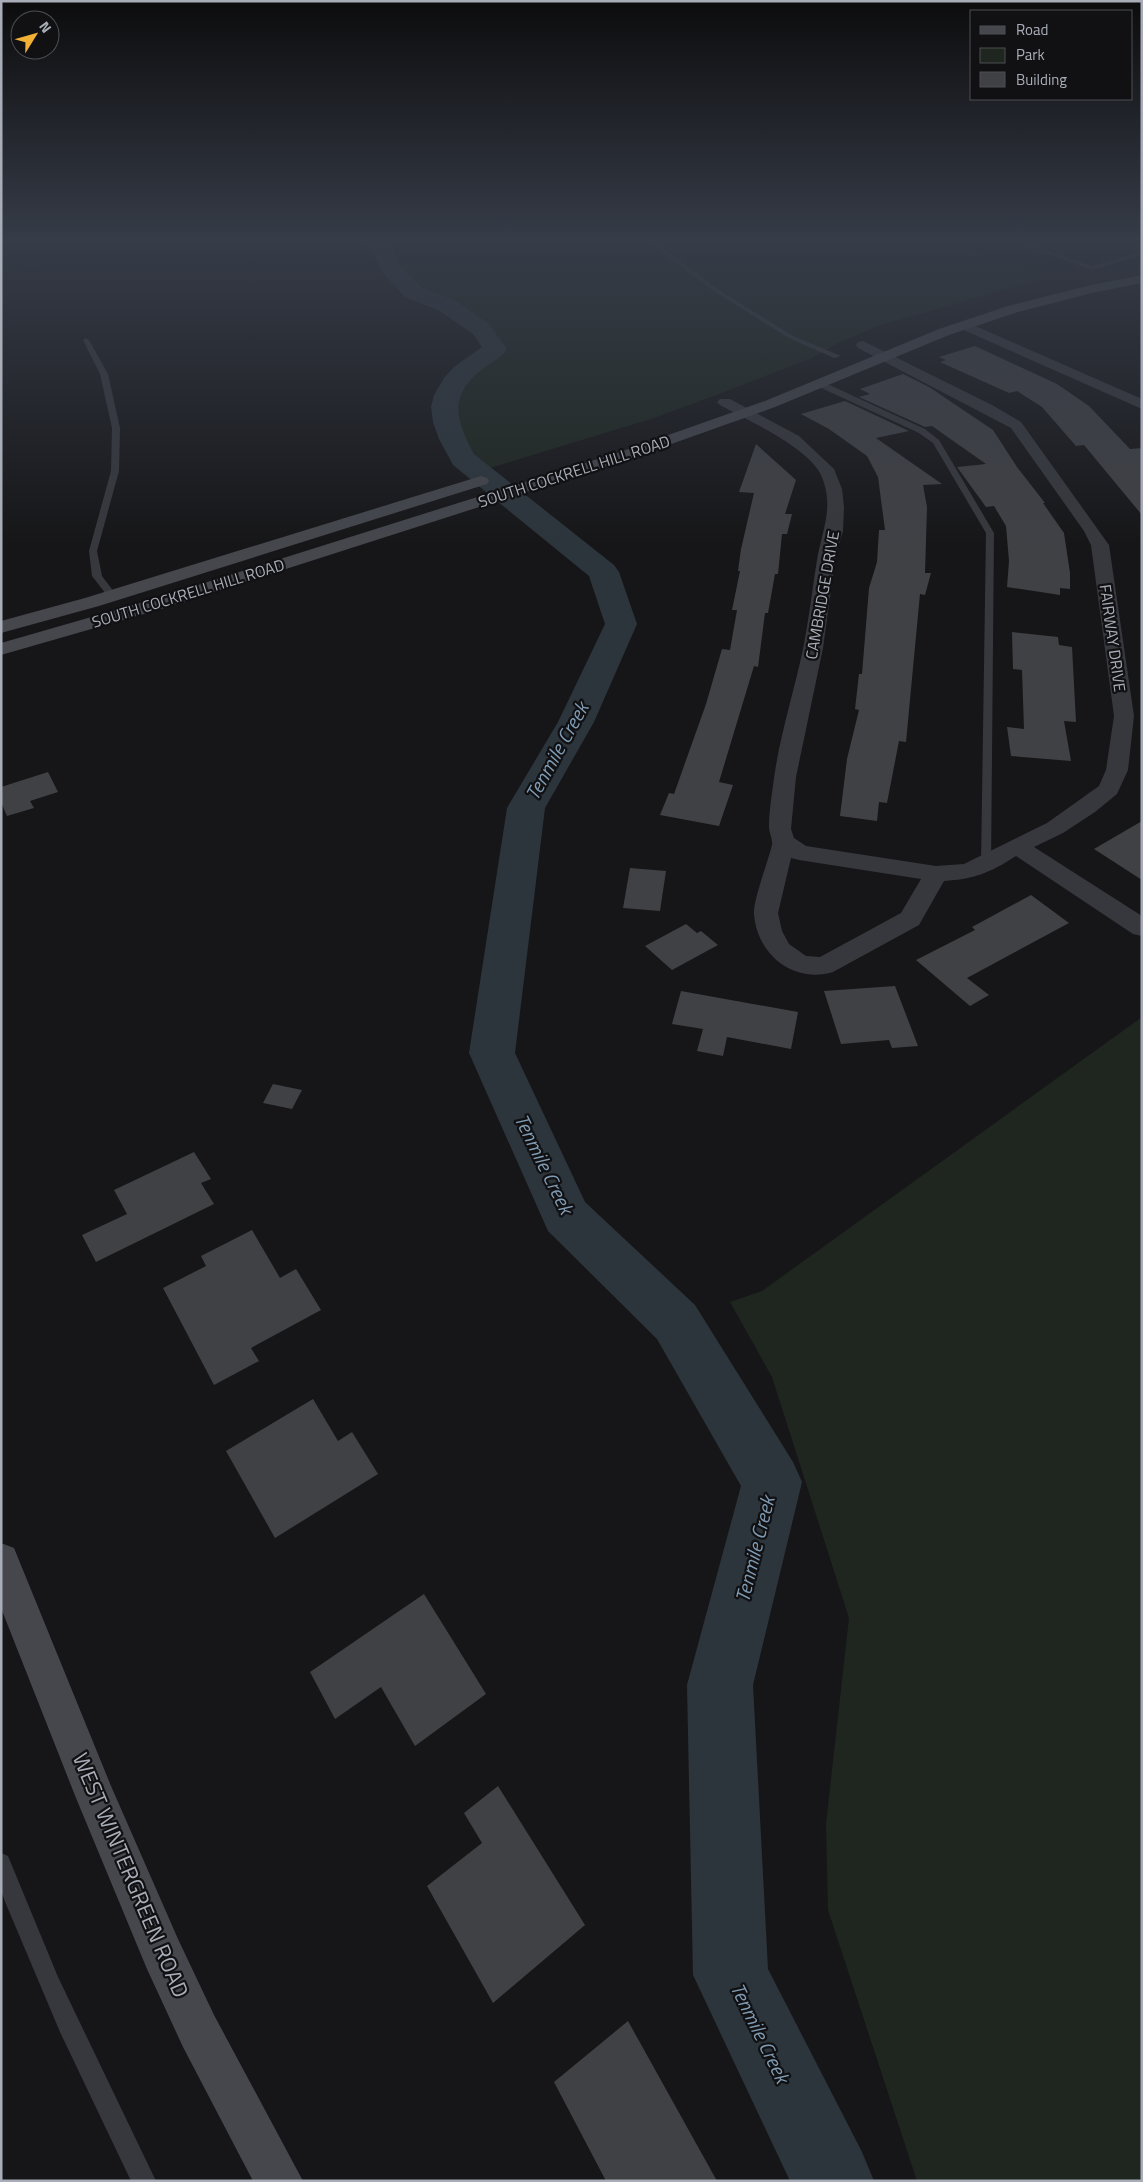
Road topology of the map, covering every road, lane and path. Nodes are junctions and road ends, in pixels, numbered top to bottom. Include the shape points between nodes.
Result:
1 (87, 342) edge
2 (811, 342) edge
3 (872, 342) edge
4 (922, 342) edge
5 (1001, 342) edge
6 (850, 351) junction
7 (887, 356) junction
8 (818, 364) dead end
9 (860, 367) junction
10 (820, 384) junction
11 (730, 405) junction
12 (1142, 405) edge
13 (501, 475) dead end
14 (109, 597) junction
15 (118, 615) junction
16 (1, 627) edge
17 (1, 649) edge
18 (1133, 717) edge
19 (784, 842) junction
20 (1016, 846) junction
21 (988, 864) junction
22 (936, 874) junction
23 (1142, 928) edge
24 (1, 1561) edge
25 (1, 1863) edge
26 (144, 2181) edge
27 (279, 2181) edge

1 - 14 lane via 104,374 116,428 115,470 93,551 97,576
2 - 6 lane
3 - 6 main road
4 - 7 main road, SOUTH COCKRELL HILL ROAD
5 - 12 street
6 - 7 street, FAIRWAY DRIVE
6 - 8 main road
6 - 9 main road
7 - 9 main road, SOUTH COCKRELL HILL ROAD
7 - 18 street, FAIRWAY DRIVE via 1016,425 1092,531 1100,545
9 - 10 main road, SOUTH COCKRELL HILL ROAD
10 - 11 main road, SOUTH COCKRELL HILL ROAD
10 - 21 lane via 922,431 936,442 990,533
11 - 15 main road, SOUTH COCKRELL HILL ROAD via 567,474
11 - 19 street, CAMBRIDGE DRIVE via 792,439 813,456 828,472 836,507 813,648 785,777 780,829
13 - 14 main road, SOUTH COCKRELL HILL ROAD
14 - 15 main road
14 - 16 main road, SOUTH COCKRELL HILL ROAD
15 - 17 main road, SOUTH COCKRELL HILL ROAD
18 - 20 street, FAIRWAY DRIVE via 1109,788 1055,828
19 - 22 street via 799,853 820,858
19 - 22 street, CAMBRIDGE DRIVE via 766,913 770,931 780,950 800,965 824,966 910,919
20 - 21 street
20 - 23 street
21 - 22 street via 967,872
24 - 27 main road, WEST WINTERGREEN ROAD via 141,1910 246,2125
25 - 26 lane via 22,1922 81,2055

